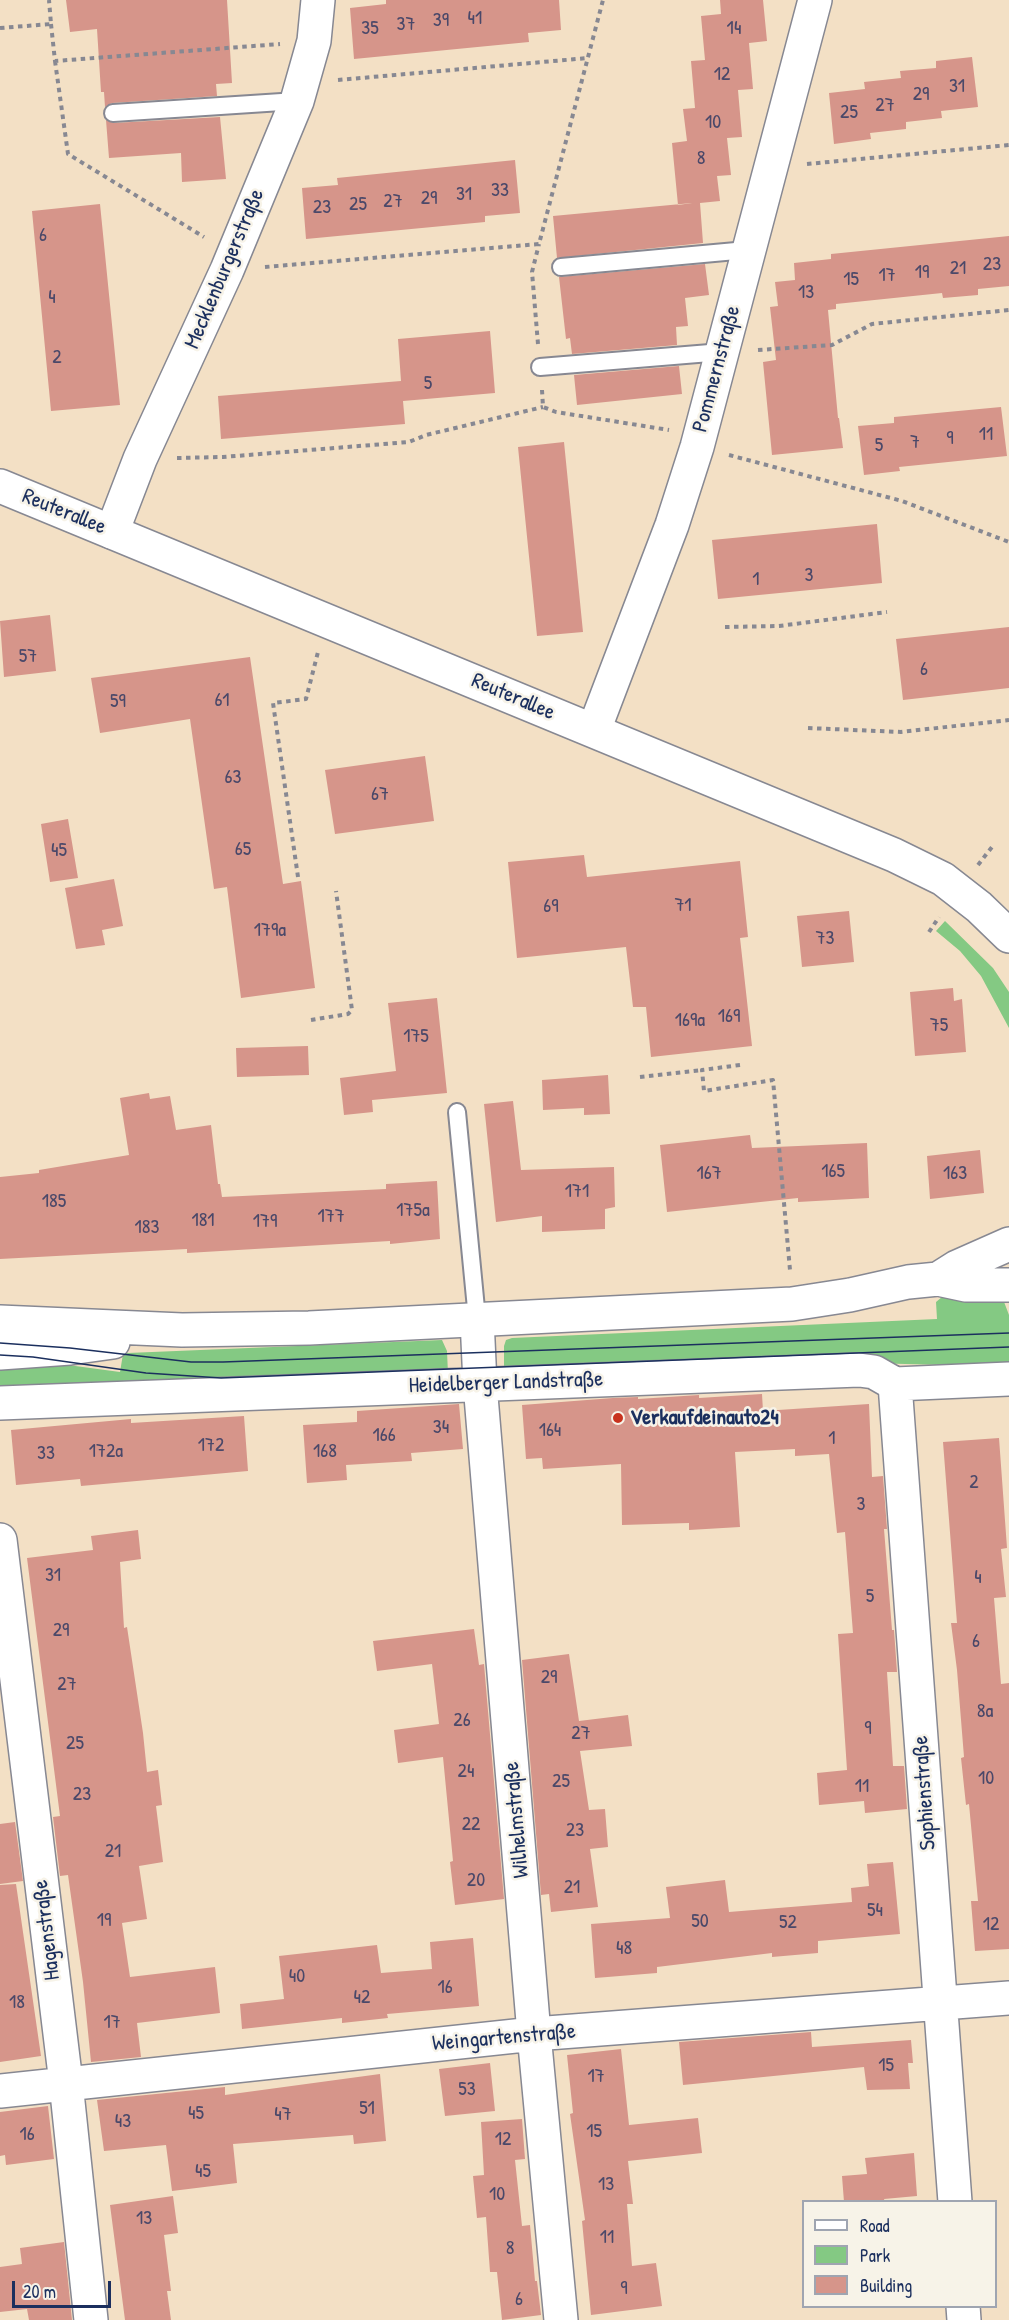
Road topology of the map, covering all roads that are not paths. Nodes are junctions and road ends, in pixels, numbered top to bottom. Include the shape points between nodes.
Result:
1 (318, 0) edge
2 (815, 0) edge
3 (300, 92) junction
4 (113, 113) dead end
5 (747, 250) junction
6 (561, 267) dead end
7 (722, 352) junction
8 (540, 367) dead end
9 (0, 486) edge
10 (112, 531) junction
11 (594, 730) junction
12 (1007, 929) edge
13 (457, 1112) dead end
14 (1009, 1244) edge
15 (938, 1279) junction
16 (1009, 1285) edge
17 (477, 1319) junction
18 (0, 1322) edge
19 (182, 1330) junction
20 (0, 1353) edge
21 (1009, 1379) edge
22 (480, 1384) junction
23 (895, 1384) junction
24 (0, 1403) edge
25 (0, 1540) edge
26 (1009, 1998) edge
27 (941, 2003) junction
28 (534, 2034) junction
29 (66, 2083) junction
30 (0, 2091) edge
31 (956, 2200) edge
32 (92, 2320) edge
33 (561, 2320) edge

1 - 3 street, Mecklenburgerstraße via 314,41
2 - 5 street, Pommernstraße
3 - 4 lane
3 - 10 street, Mecklenburgerstraße
5 - 6 lane
5 - 7 street, Pommernstraße
7 - 8 lane
7 - 11 street, Pommernstraße via 672,525
9 - 10 street, Reuterallee
10 - 11 street, Reuterallee
11 - 12 street, Reuterallee via 925,869
13 - 17 lane
14 - 15 street
15 - 16 street via 966,1285
15 - 17 street via 792,1304
17 - 19 street
17 - 22 street, Wilhelmstraße
18 - 19 street
19 - 20 street via 70,1348
21 - 23 street, Heidelberger Landstraße
22 - 23 street, Heidelberger Landstraße via 859,1370 874,1372
22 - 24 street, Heidelberger Landstraße
22 - 28 street, Wilhelmstraße
23 - 27 street, Sophienstraße
25 - 29 street, Hagenstraße
26 - 27 street, Weingartenstraße
27 - 28 street, Weingartenstraße
27 - 31 street, Sophienstraße
28 - 29 street, Weingartenstraße
28 - 33 street, Wilhelmstraße
29 - 30 street, Weingartenstraße
29 - 32 street, Hagenstraße

